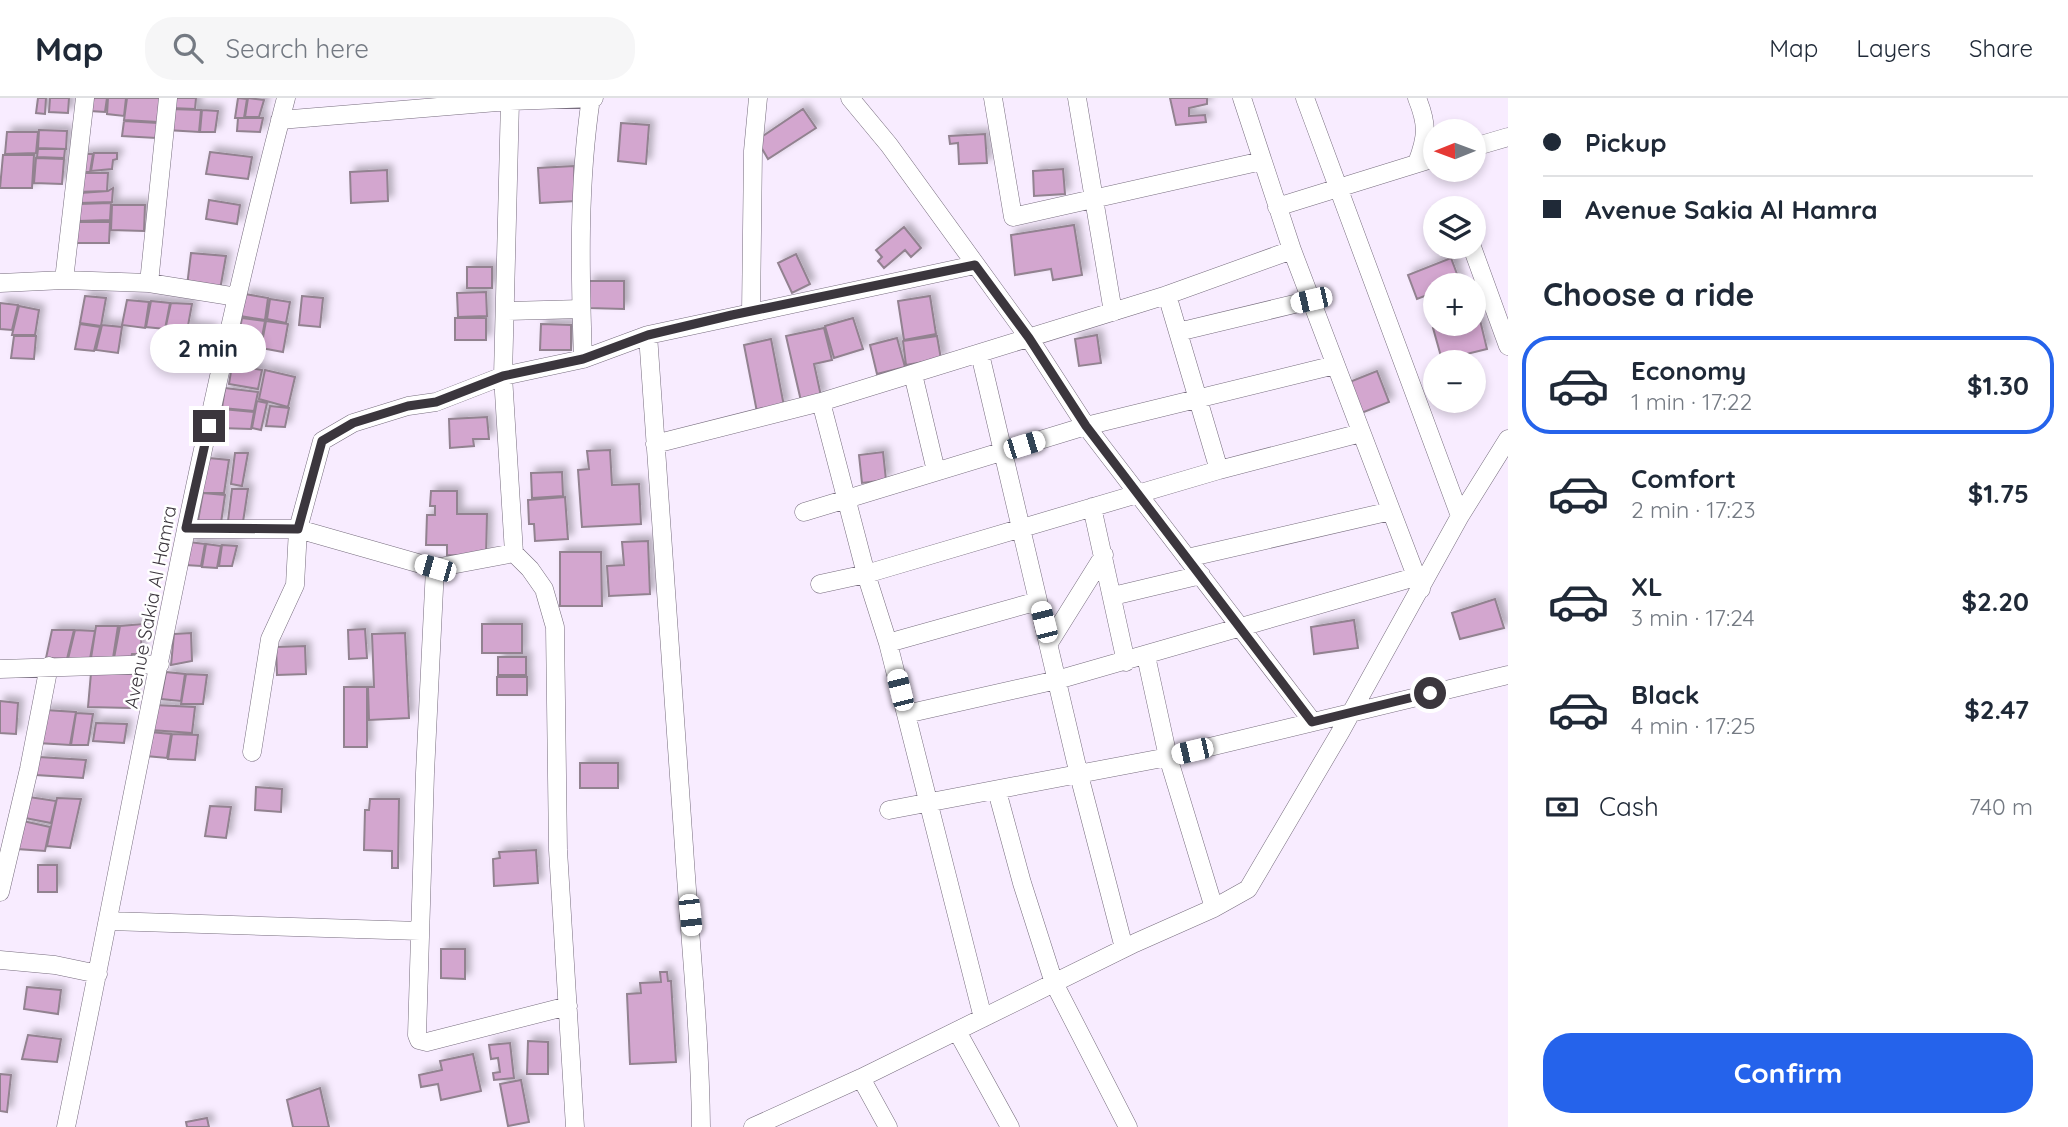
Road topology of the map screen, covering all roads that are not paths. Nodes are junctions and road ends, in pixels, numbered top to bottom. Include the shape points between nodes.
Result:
1 (85, 98) edge
2 (168, 98) edge
3 (286, 98) edge
4 (593, 98) edge
5 (758, 98) edge
6 (850, 98) edge
7 (993, 98) edge
8 (1077, 98) edge
9 (1242, 98) edge
10 (1305, 98) edge
11 (1418, 98) edge
12 (510, 101) junction
13 (280, 120) junction
14 (1508, 137) edge
15 (1486, 143) edge
16 (1262, 161) junction
17 (1423, 161) edge
18 (1417, 163) junction
19 (1338, 189) junction
20 (1094, 199) junction
21 (1277, 206) junction
22 (1292, 250) junction
23 (1476, 259) edge
24 (975, 265) junction
25 (64, 280) junction
26 (0, 283) edge
27 (149, 283) junction
28 (1167, 295) junction
29 (237, 297) junction
30 (1311, 300) junction
31 (581, 309) junction
32 (506, 311) junction
33 (1113, 312) junction
34 (751, 313) junction
35 (1178, 332) junction
36 (648, 335) junction
37 (1029, 338) junction
38 (1508, 346) edge
39 (979, 354) junction
40 (583, 359) junction
41 (1335, 365) junction
42 (913, 374) junction
43 (503, 376) junction
44 (1198, 398) junction
45 (821, 402) junction
46 (1086, 426) junction
47 (1361, 433) junction
48 (1508, 439) edge
49 (655, 444) junction
50 (1003, 451) junction
51 (1219, 470) junction
52 (936, 471) junction
53 (1138, 494) junction
54 (846, 498) junction
55 (1092, 507) junction
56 (1391, 511) junction
57 (804, 512) dead end
58 (1461, 516) junction
59 (186, 528) junction
60 (1021, 528) junction
61 (298, 529) junction
62 (514, 553) junction
63 (1104, 555) junction
64 (1187, 558) junction
65 (435, 568) junction
66 (866, 574) junction
67 (1200, 575) junction
68 (1418, 583) junction
69 (820, 584) dead end
70 (1113, 596) junction
71 (1038, 601) junction
72 (1241, 628) junction
73 (888, 643) junction
74 (1049, 643) junction
75 (1146, 656) junction
76 (1126, 662) junction
77 (160, 664) junction
78 (49, 666) junction
79 (0, 669) edge
80 (1508, 675) edge
81 (1057, 680) junction
82 (1351, 712) junction
83 (906, 714) junction
84 (1312, 722) junction
85 (252, 752) dead end
86 (1168, 757) junction
87 (1079, 775) junction
88 (997, 791) junction
89 (929, 802) junction
90 (889, 810) dead end
91 (0, 892) edge
92 (1214, 908) junction
93 (109, 921) junction
94 (420, 930) junction
95 (1124, 948) junction
96 (0, 960) edge
97 (98, 974) junction
98 (1054, 983) junction
99 (568, 1006) junction
100 (983, 1018) junction
101 (957, 1031) junction
102 (861, 1077) junction
103 (66, 1127) edge
104 (575, 1127) edge
105 (701, 1127) edge
106 (753, 1127) edge
107 (888, 1127) edge
108 (1010, 1127) edge
109 (1128, 1127) edge

1 - 25 street
2 - 27 street
3 - 13 street, Avenue Sakia Al Hamra
4 - 12 street
4 - 31 street via 583,150
5 - 34 street
6 - 24 street
7 - 20 street via 1013,217
8 - 20 street
9 - 16 street
10 - 19 street
11 - 18 street via 1426,132
12 - 13 street
12 - 32 street
13 - 29 street, Avenue Sakia Al Hamra
14 - 15 street
16 - 20 street
16 - 21 street
17 - 18 street
18 - 19 street
19 - 21 street
19 - 58 street
20 - 33 street
21 - 22 street
22 - 28 street
22 - 30 street
23 - 38 street
24 - 34 street
24 - 37 street
25 - 26 street
25 - 27 street
27 - 29 street
28 - 33 street
28 - 35 street
29 - 59 street, Avenue Sakia Al Hamra
30 - 35 street
30 - 41 street
31 - 32 street
31 - 40 street
32 - 43 street
33 - 37 street
34 - 36 street
35 - 44 street
36 - 40 street
36 - 49 street
37 - 39 street
37 - 46 street
39 - 42 street
39 - 50 street
40 - 43 street
41 - 44 street
41 - 47 street
42 - 45 street
42 - 52 street
43 - 61 street via 436,402 353,423 322,441
43 - 62 street
44 - 46 street
44 - 51 street
45 - 49 street
45 - 54 street
46 - 50 street
46 - 53 street
47 - 51 street
47 - 56 street
48 - 58 street
49 - 105 street via 694,961
50 - 52 street
50 - 60 street
51 - 53 street
52 - 54 street
53 - 55 street
53 - 64 street
54 - 57 street
54 - 66 street
55 - 60 street
55 - 63 street
56 - 64 street
56 - 68 street
58 - 68 street
59 - 61 street
59 - 77 street, Avenue Sakia Al Hamra
60 - 66 street
60 - 71 street
61 - 65 street
61 - 85 street via 295,584 270,639
62 - 65 street
62 - 99 street via 544,589 555,627 558,850
63 - 70 street
63 - 74 street
64 - 67 street
65 - 94 street
66 - 69 street
66 - 73 street
67 - 70 street
67 - 72 street
68 - 72 street
68 - 82 street
70 - 76 street
71 - 73 street
71 - 74 street
72 - 75 street
72 - 84 street
73 - 83 street
74 - 81 street
75 - 76 street
75 - 86 street
76 - 81 street
77 - 78 street
77 - 93 street, Avenue Sakia Al Hamra
78 - 79 street
78 - 91 street
80 - 82 street
81 - 83 street
81 - 87 street
82 - 84 street
82 - 92 street via 1255,879 1248,889
83 - 89 street
84 - 86 street
86 - 87 street
86 - 92 street
87 - 88 street
87 - 95 street
88 - 89 street
88 - 98 street
89 - 90 street
89 - 100 street
92 - 95 street
93 - 94 street
93 - 97 street, Avenue Sakia Al Hamra
94 - 99 street via 419,1040
95 - 98 street
96 - 97 street
97 - 103 street, Avenue Sakia Al Hamra
98 - 100 street
98 - 109 street
99 - 104 street
100 - 101 street
101 - 102 street
101 - 108 street
102 - 106 street
102 - 107 street

